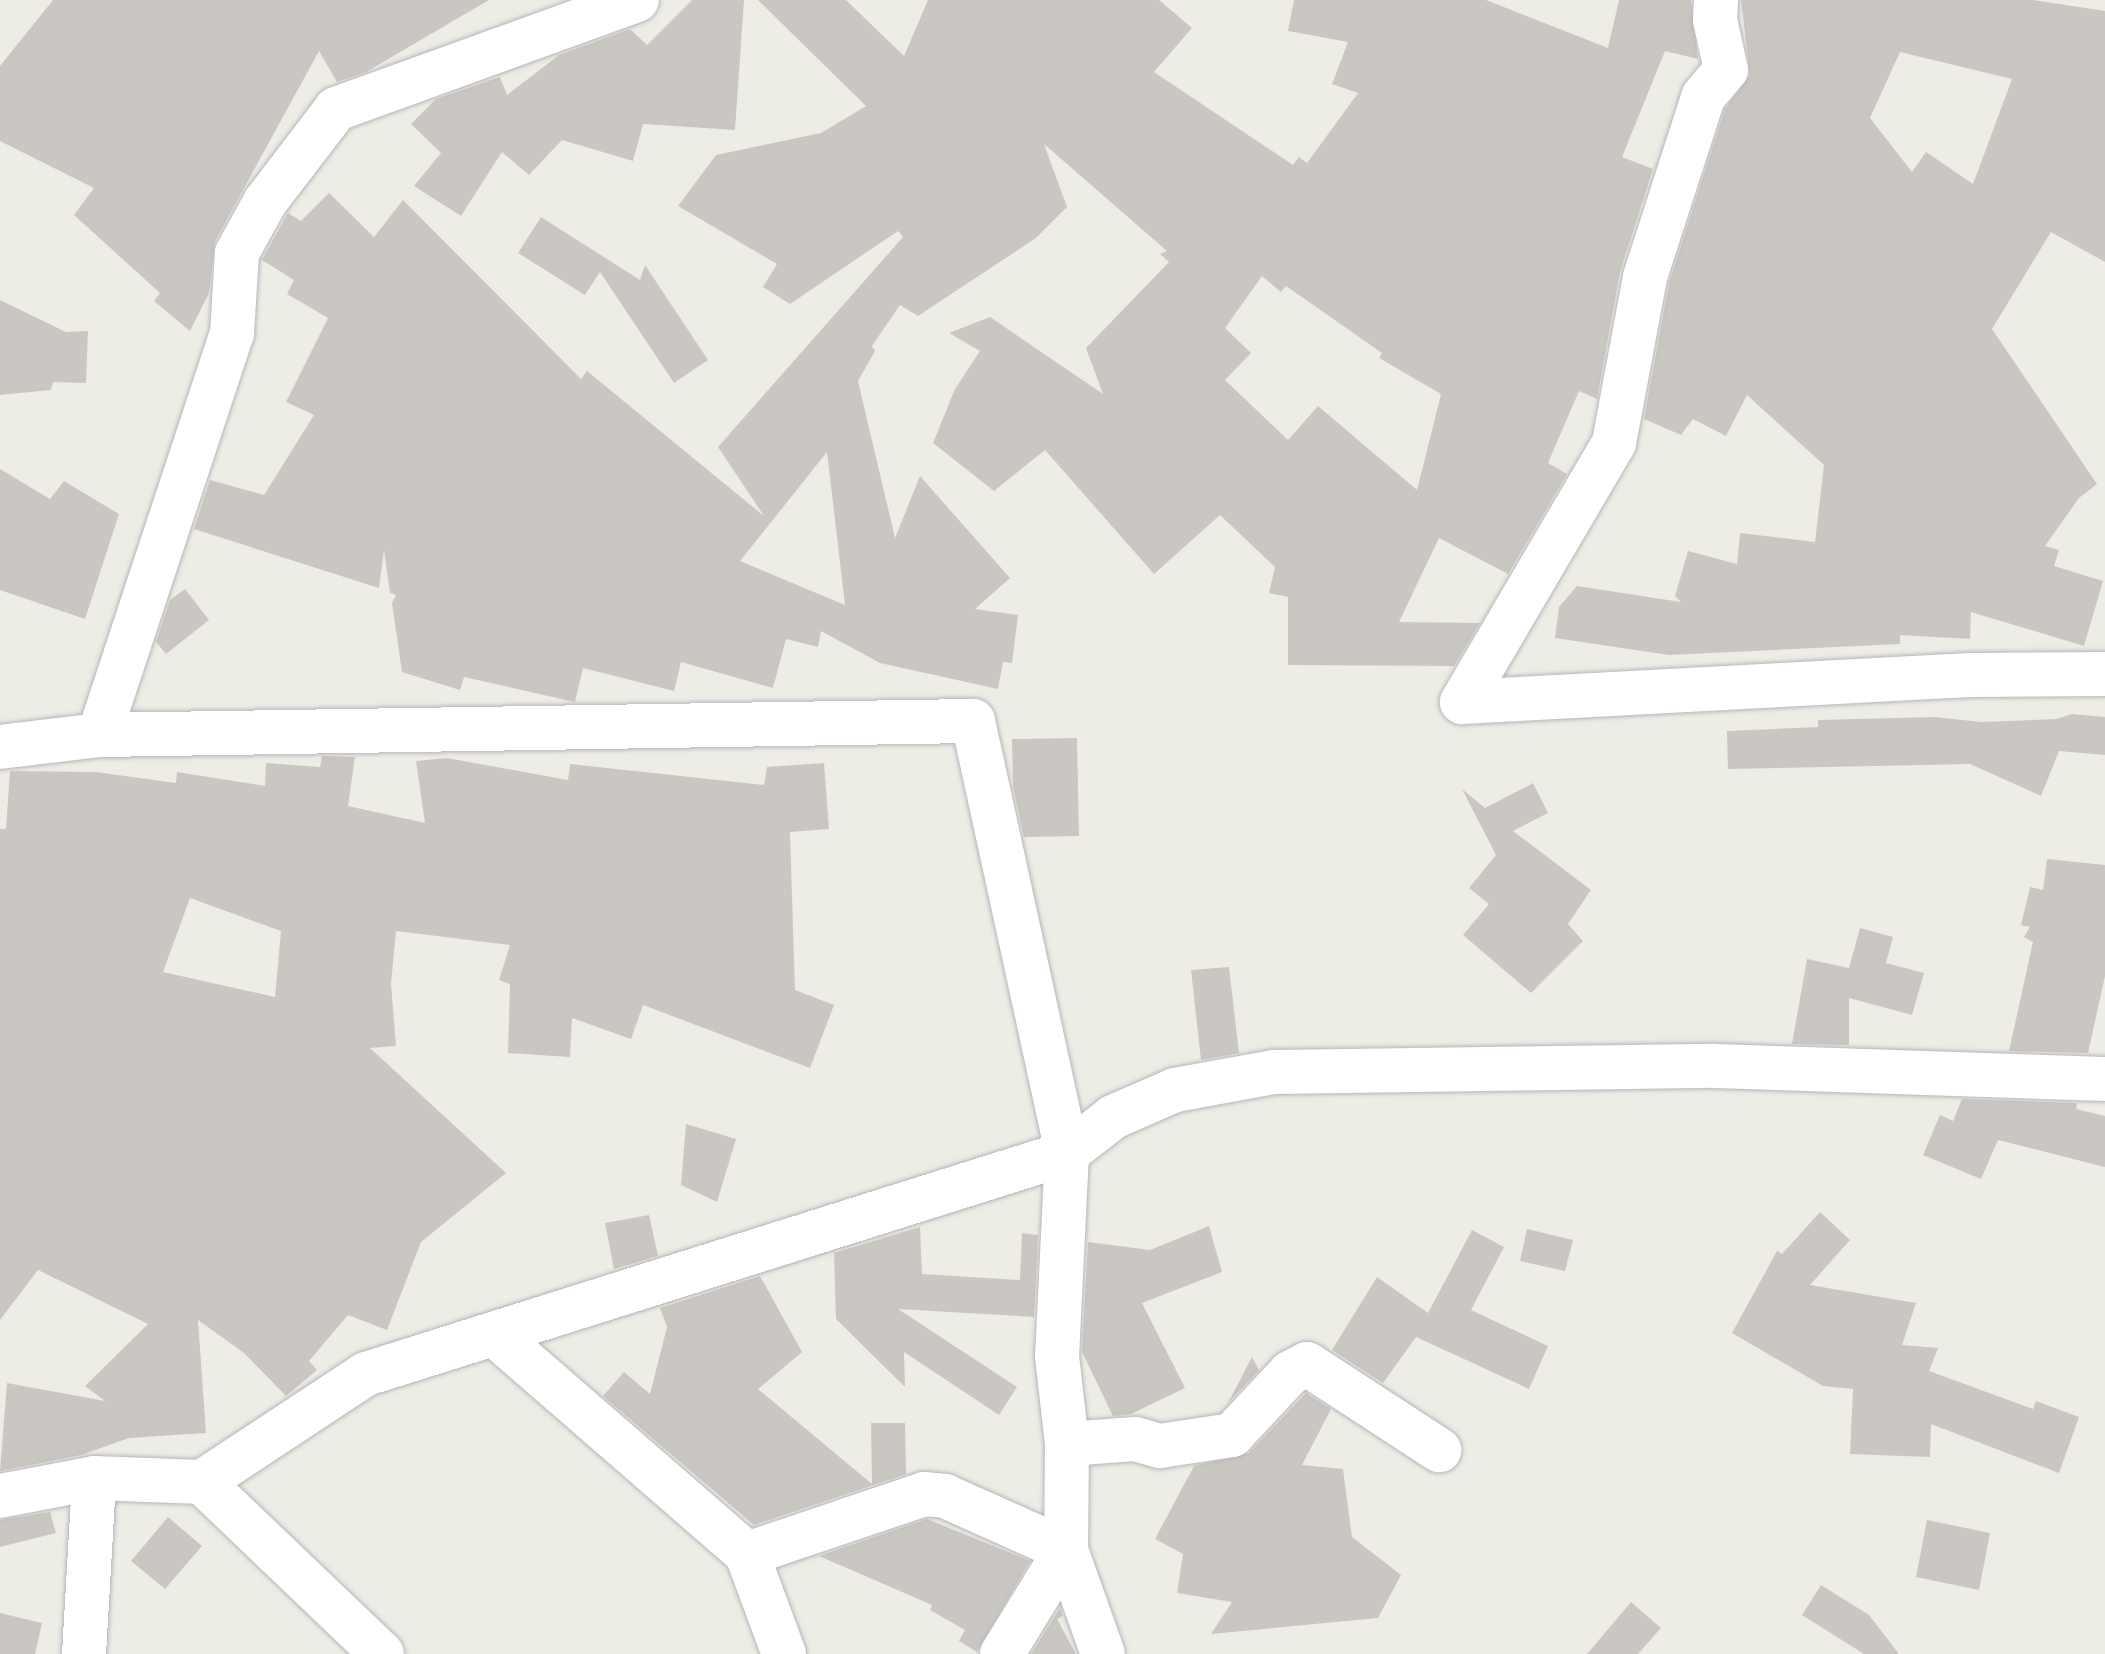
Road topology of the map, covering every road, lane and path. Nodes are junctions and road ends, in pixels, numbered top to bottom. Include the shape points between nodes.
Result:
1 (637, 0) edge
2 (1716, 0) edge
3 (2105, 674) edge
4 (99, 735) junction
5 (0, 747) edge
6 (2105, 1079) edge
7 (1067, 1153) junction
8 (494, 1334) junction
9 (1067, 1444) junction
10 (1439, 1450) dead end
11 (94, 1478) junction
12 (202, 1482) junction
13 (0, 1496) edge
14 (1066, 1550) junction
15 (747, 1554) junction
16 (84, 1654) edge
17 (382, 1654) edge
18 (784, 1654) edge
19 (1002, 1654) edge
20 (1103, 1654) edge

1 - 4 street via 336,109 265,202 237,253 232,334
2 - 3 street via 1726,70 1703,97 1645,277 1614,443 1462,702 1971,675
4 - 5 street
4 - 7 street via 973,721
6 - 7 street via 1715,1066 1274,1072 1175,1090 1113,1117
7 - 8 street
7 - 9 street via 1057,1356
8 - 12 street via 366,1374
8 - 15 street
9 - 10 street via 1135,1439 1160,1446 1232,1435 1290,1373 1307,1364
9 - 14 street
11 - 12 street
11 - 13 street
11 - 16 street
12 - 17 street
14 - 15 street via 945,1496 924,1494
14 - 19 street
14 - 20 street
15 - 18 street

